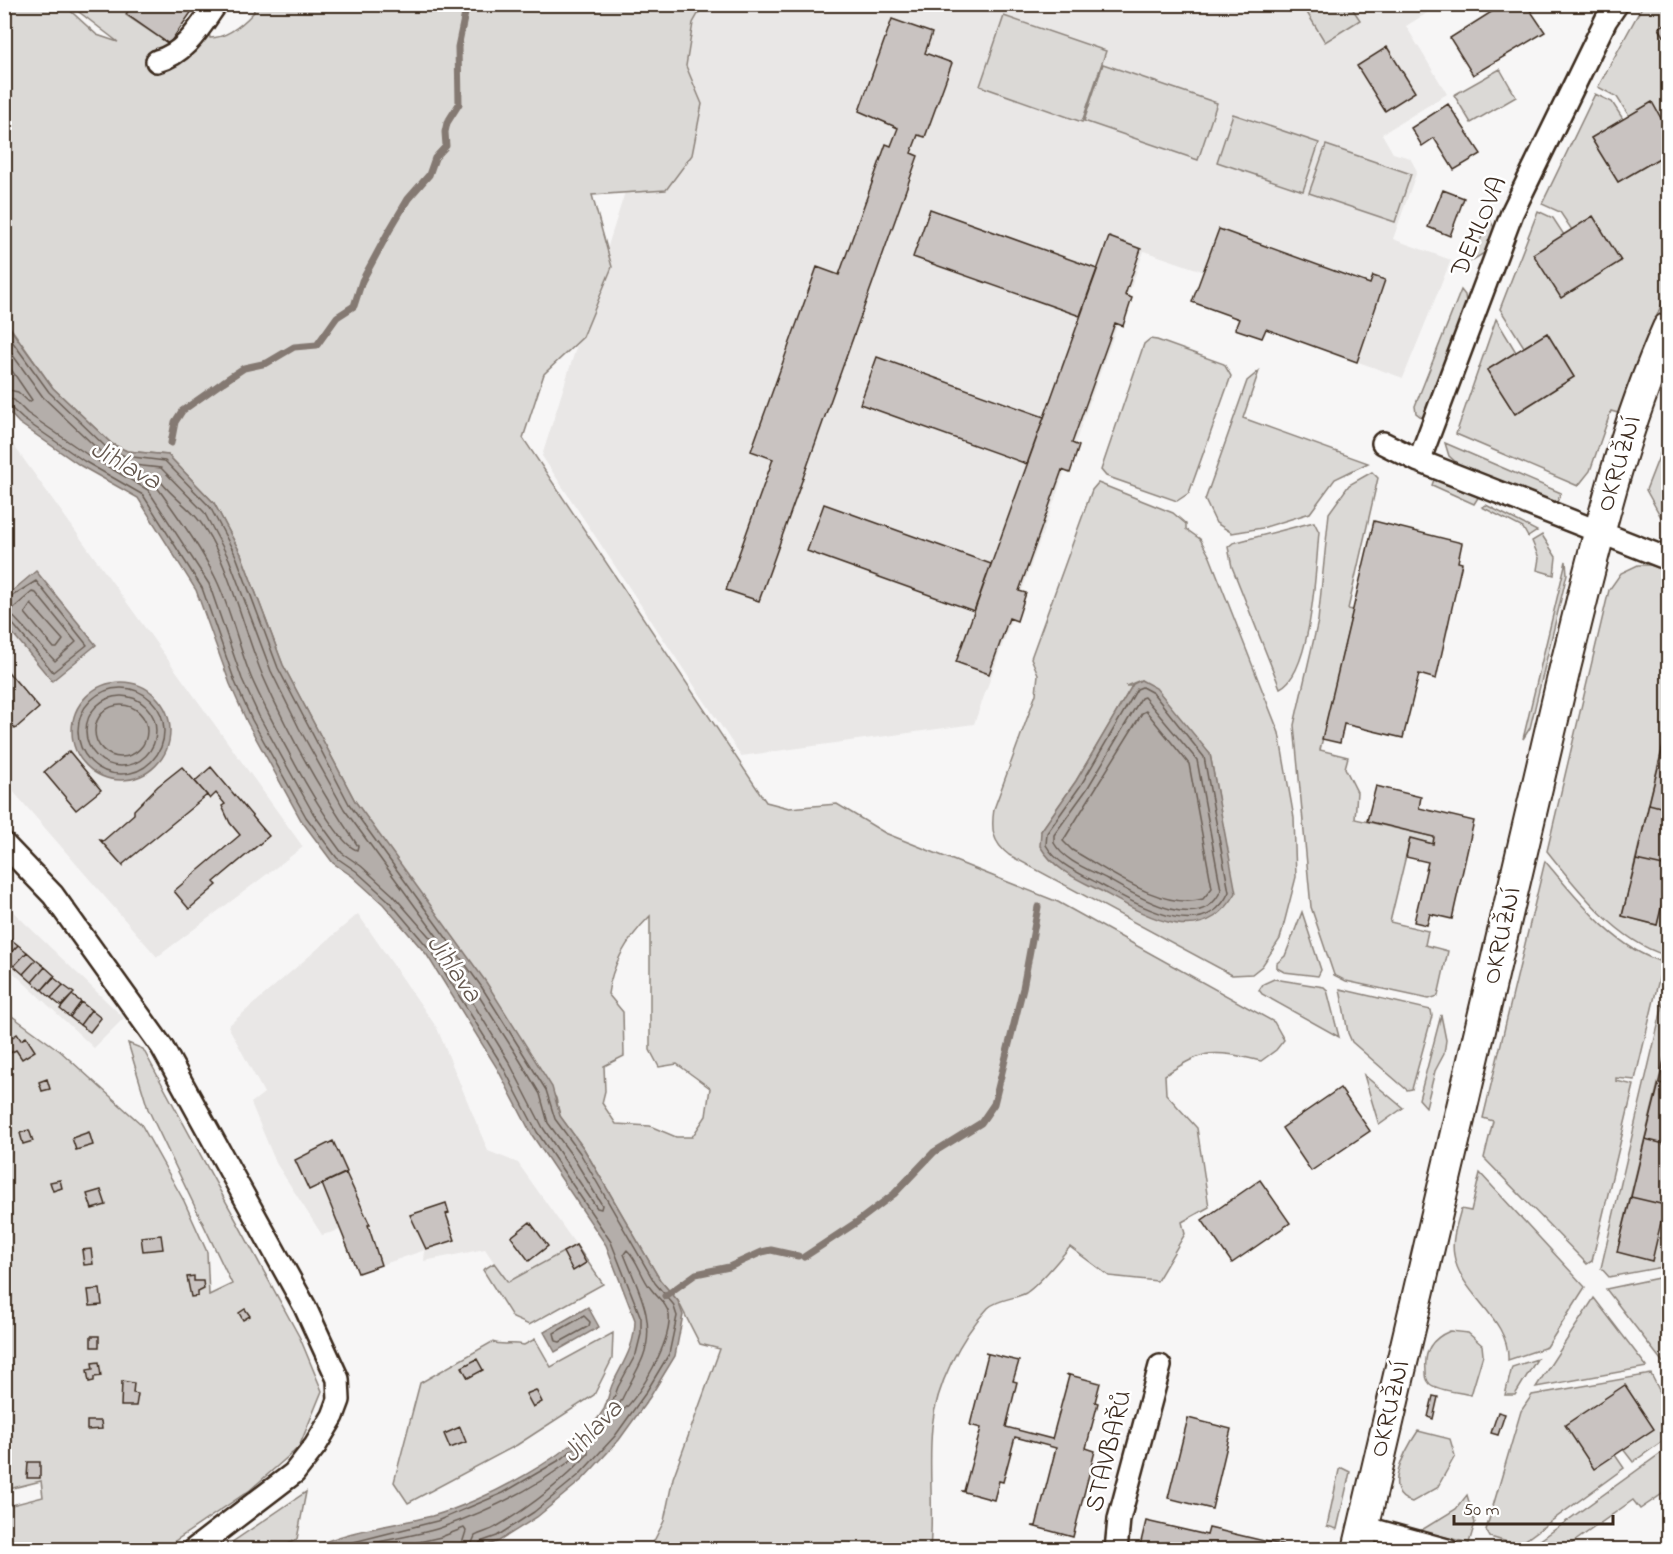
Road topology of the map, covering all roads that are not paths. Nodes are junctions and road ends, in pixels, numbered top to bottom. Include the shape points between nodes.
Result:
1 (216, 4) edge
2 (1606, 10) edge
3 (157, 61) dead end
4 (1668, 328) edge
5 (1383, 443) dead end
6 (1419, 461) junction
7 (1599, 533) junction
8 (1668, 559) edge
9 (4, 844) edge
10 (1160, 1366) dead end
11 (1360, 1538) edge
12 (193, 1550) edge
13 (1116, 1550) edge
14 (1447, 1550) edge

1 - 3 street via 188,42 171,58
2 - 6 street, DEMLOVA via 1512,213
4 - 7 street, OKRUŽNÍ via 1633,417
5 - 6 street
6 - 7 street
7 - 8 street
7 - 11 street, OKRUŽNÍ
9 - 12 street via 53,895 162,1047 305,1307 338,1378 339,1400 333,1416 294,1473
10 - 13 street, STAVBAŘŮ via 1119,1519
11 - 14 street

